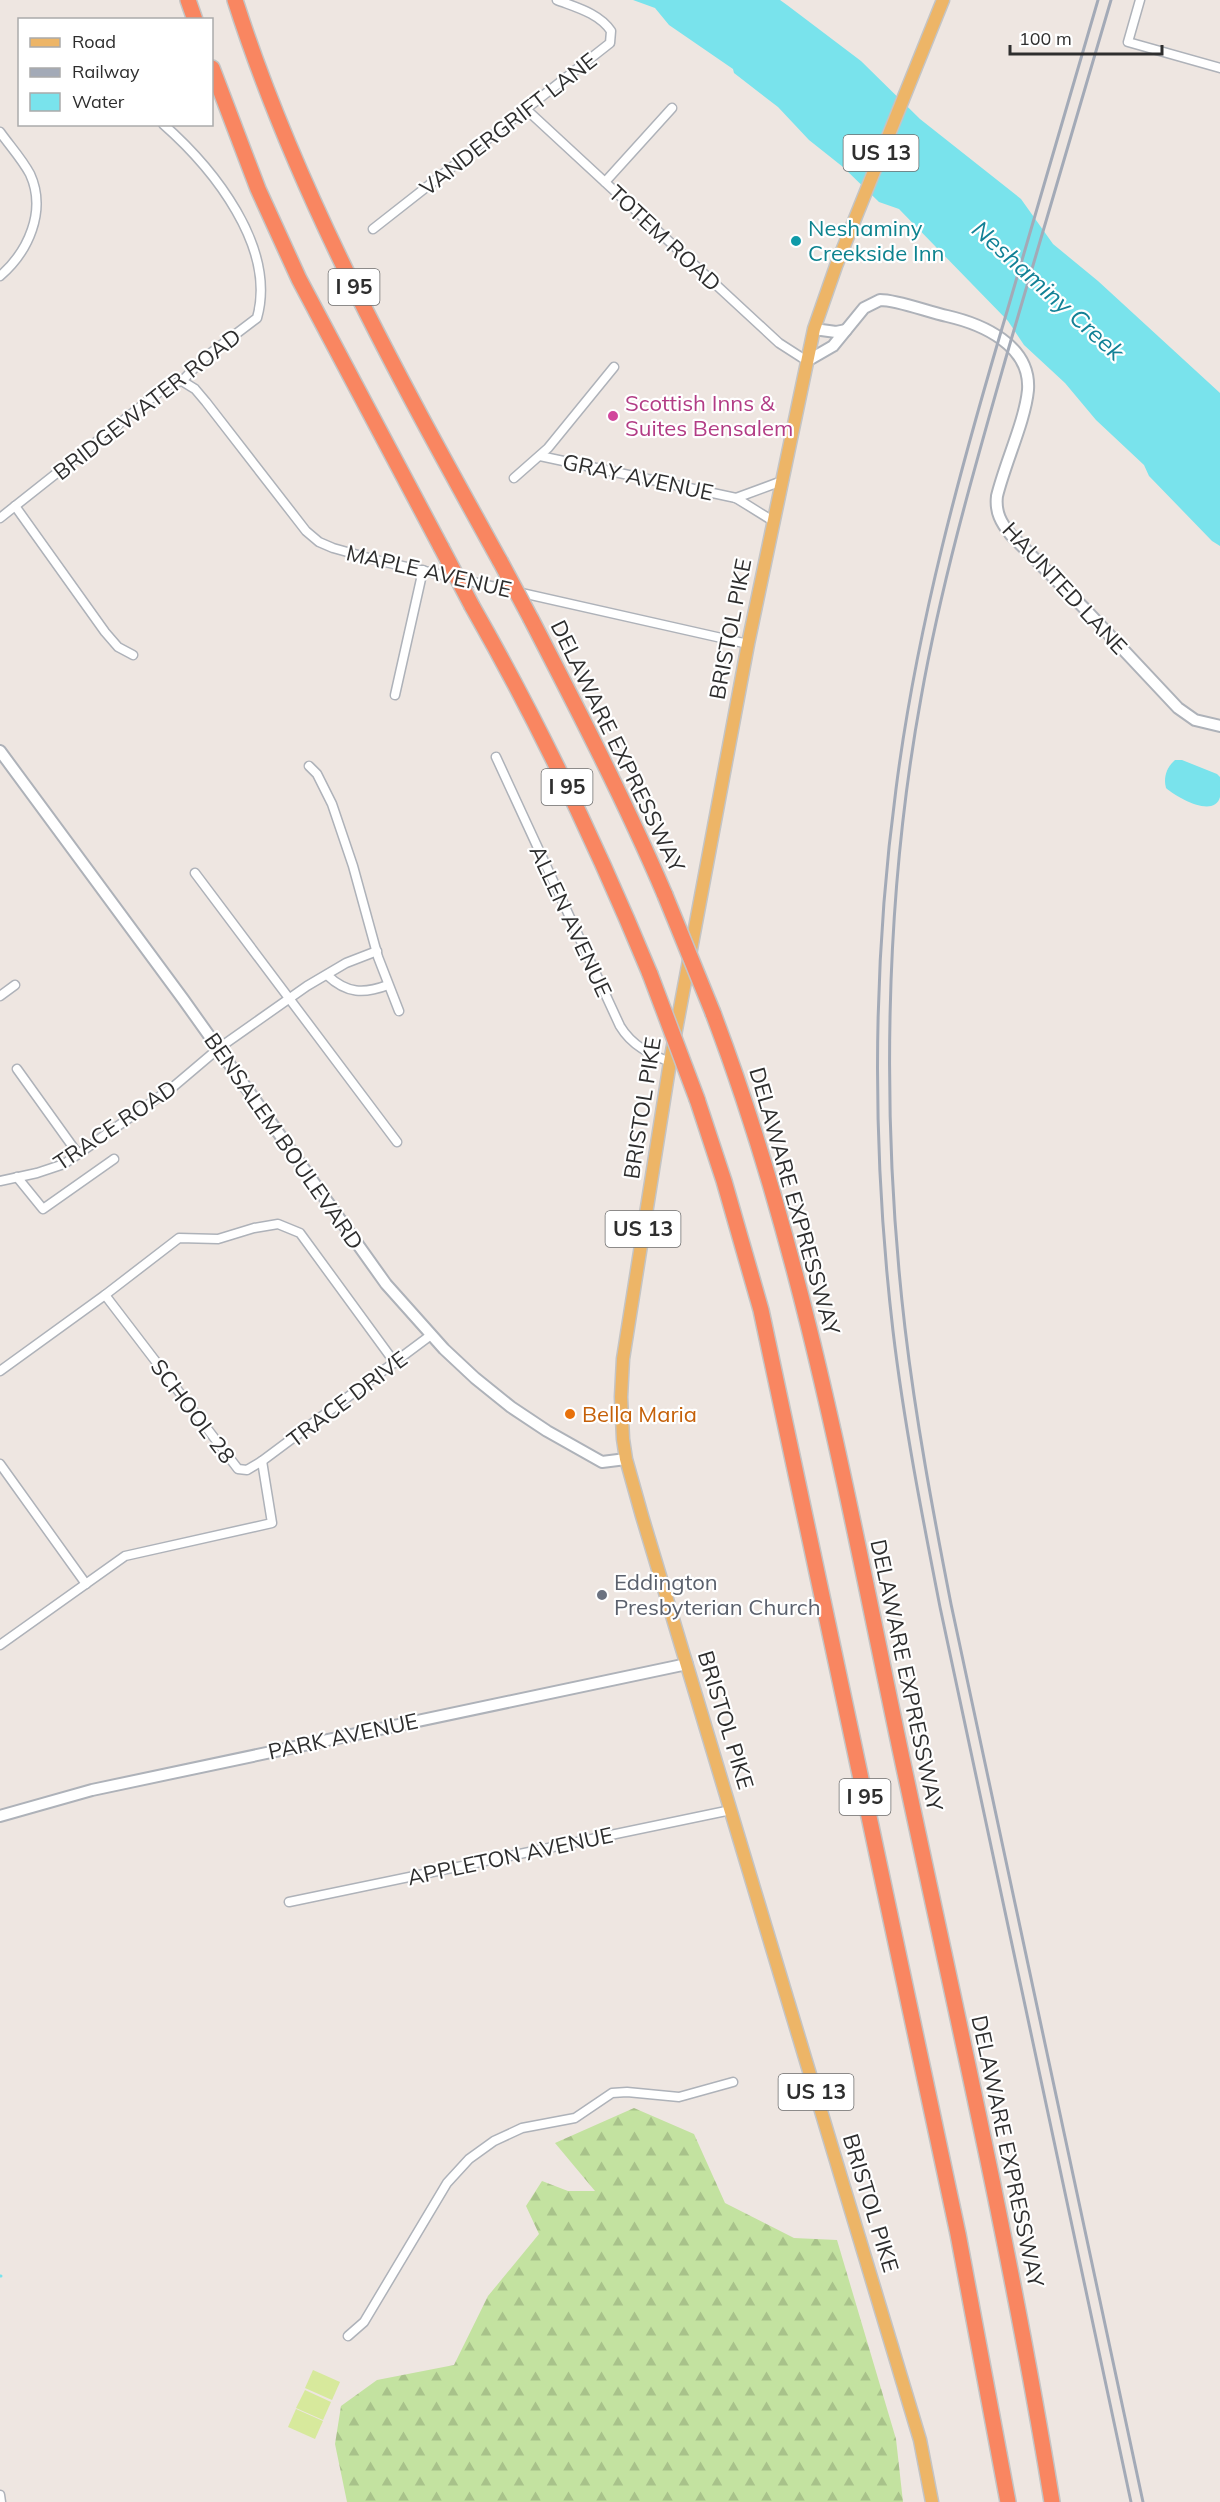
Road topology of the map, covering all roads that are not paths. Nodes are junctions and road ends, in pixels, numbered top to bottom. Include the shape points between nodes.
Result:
1 (188, 0) edge
2 (234, 0) edge
3 (556, 0) edge
4 (943, 0) edge
5 (1140, 0) edge
6 (194, 18) edge
7 (1220, 68) edge
8 (213, 71) edge
9 (672, 108) dead end
10 (527, 110) junction
11 (165, 126) edge
12 (0, 132) edge
13 (605, 182) junction
14 (374, 229) dead end
15 (0, 276) edge
16 (814, 329) junction
17 (846, 330) junction
18 (807, 361) junction
19 (614, 367) dead end
20 (182, 381) junction
21 (540, 456) junction
22 (514, 478) dead end
23 (782, 481) junction
24 (736, 498) junction
25 (15, 506) junction
26 (0, 518) edge
27 (773, 521) junction
28 (423, 570) junction
29 (748, 644) junction
30 (133, 655) dead end
31 (395, 695) dead end
32 (1220, 726) edge
33 (0, 751) edge
34 (496, 757) dead end
35 (309, 766) dead end
36 (195, 873) dead end
37 (377, 951) junction
38 (327, 975) junction
39 (15, 985) dead end
40 (388, 985) junction
41 (0, 996) edge
42 (288, 999) junction
43 (399, 1011) dead end
44 (219, 1048) junction
45 (670, 1062) junction
46 (17, 1069) dead end
47 (397, 1142) dead end
48 (78, 1154) junction
49 (114, 1159) dead end
50 (17, 1178) junction
51 (0, 1180) edge
52 (105, 1295) junction
53 (431, 1335) junction
54 (395, 1363) junction
55 (0, 1371) edge
56 (626, 1459) junction
57 (262, 1461) junction
58 (0, 1464) edge
59 (86, 1584) junction
60 (0, 1645) edge
61 (687, 1664) junction
62 (731, 1810) junction
63 (0, 1816) edge
64 (289, 1902) dead end
65 (733, 2082) dead end
66 (348, 2336) dead end
67 (0, 2495) edge
68 (1, 2502) edge
69 (932, 2502) edge
70 (1008, 2502) edge
71 (1052, 2502) edge

1 - 6 highway
2 - 71 highway, DELAWARE EXPRESSWAY / I 95, bridge via 292,155 366,311 600,752 665,895 749,1112 779,1210 822,1380 1003,2235
3 - 10 street, VANDERGRIFT LANE via 600,20 611,31 612,39 605,49
4 - 16 main road, BRISTOL PIKE / US 13
5 - 7 street via 1128,42
8 - 70 highway, I 95, bridge via 290,261 559,770 650,974 697,1099 748,1261 766,1333 958,2234
9 - 13 street
10 - 13 street, TOTEM ROAD
10 - 14 street, VANDERGRIFT LANE
11 - 20 street, BRIDGEWATER ROAD via 223,188 250,238 260,294 254,322 203,359
12 - 15 street via 30,174 36,206 27,246
13 - 18 street, TOTEM ROAD via 779,344
16 - 17 street
16 - 18 main road, BRISTOL PIKE / US 13
17 - 18 street, HAUNTED LANE via 833,346
17 - 32 street, HAUNTED LANE via 869,304 886,300 977,324 1012,349 1026,374 1028,390 998,496 997,510 1002,522 1178,708 1195,720
18 - 23 main road, BRISTOL PIKE / US 13
19 - 21 street
20 - 25 street, BRIDGEWATER ROAD via 168,386
20 - 28 street, MAPLE AVENUE via 207,402 297,521 319,542 350,554
21 - 22 street
21 - 24 street, GRAY AVENUE
23 - 24 street, GRAY AVENUE
23 - 27 main road, BRISTOL PIKE / US 13
24 - 27 street, GRAY AVENUE
25 - 26 street, BRIDGEWATER ROAD
25 - 30 street via 105,632 118,647
27 - 29 main road, BRISTOL PIKE / US 13
28 - 29 street, MAPLE AVENUE
28 - 31 street
29 - 45 main road, BRISTOL PIKE / US 13
33 - 44 street, BENSALEM BOULEVARD
34 - 45 street, ALLEN AVENUE via 620,1026 640,1048
35 - 37 street via 330,798
36 - 42 street
37 - 38 street, TRACE ROAD
37 - 40 street
38 - 40 street via 359,992
38 - 42 street, TRACE ROAD
39 - 41 street
40 - 43 street
42 - 44 street, TRACE ROAD
42 - 47 street
44 - 48 street, TRACE ROAD via 173,1087
44 - 53 street, BENSALEM BOULEVARD via 386,1284
45 - 56 main road, BRISTOL PIKE / US 13 via 624,1353 621,1411
46 - 48 street
48 - 50 street, TRACE ROAD via 57,1167
49 - 50 street via 43,1209
50 - 51 street, TRACE ROAD
52 - 54 street via 179,1238 218,1239 278,1224 300,1233
52 - 55 street
52 - 57 street, SCHOOL 28 via 238,1469 247,1470
53 - 54 street, TRACE DRIVE
53 - 56 street, BENSALEM BOULEVARD via 483,1385 547,1431 602,1462
54 - 57 street, TRACE DRIVE
56 - 61 main road, BRISTOL PIKE / US 13
57 - 59 street, SCHOOL 28 via 272,1523 124,1556
58 - 59 street
59 - 60 street, SCHOOL 28
61 - 62 main road, BRISTOL PIKE / US 13
61 - 63 street, PARK AVENUE via 92,1790
62 - 64 street, APPLETON AVENUE
62 - 69 main road, BRISTOL PIKE / US 13 via 920,2439
65 - 66 street via 679,2097 612,2093 575,2118 522,2128 494,2140 447,2183 364,2322
67 - 68 street

